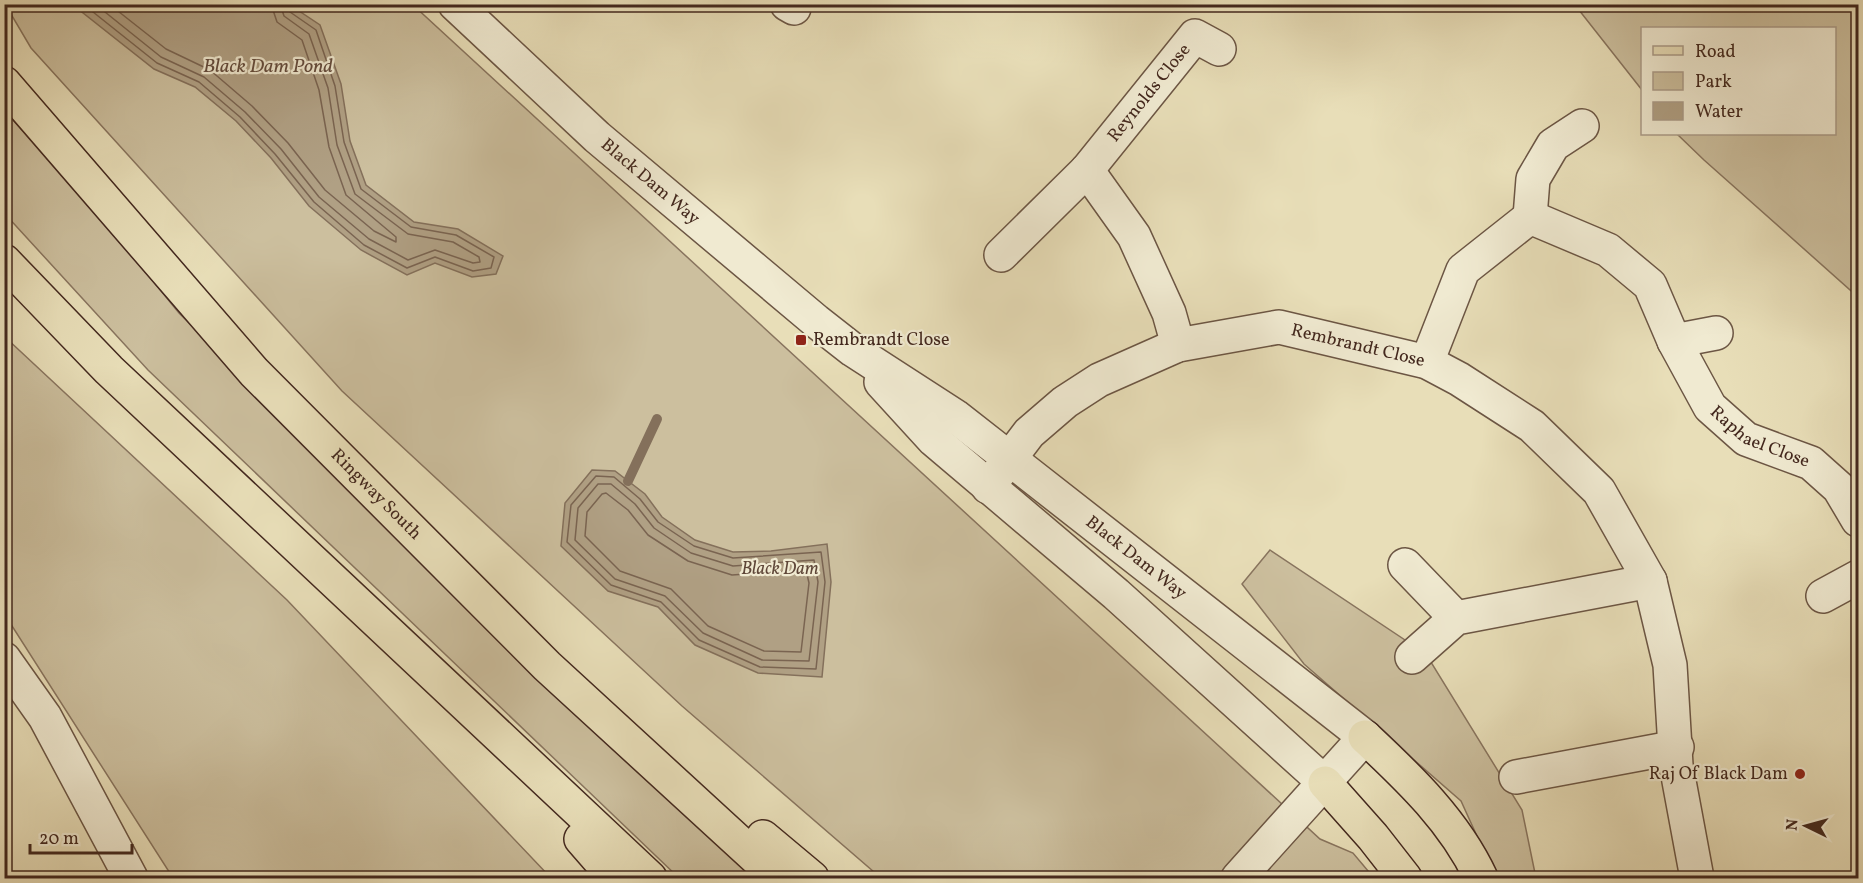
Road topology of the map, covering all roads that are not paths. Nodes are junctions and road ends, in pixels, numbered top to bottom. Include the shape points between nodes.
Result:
1 (455, 4) edge
2 (1219, 49) dead end
3 (4, 83) edge
4 (1582, 126) dead end
5 (1087, 170) junction
6 (1530, 217) junction
7 (1001, 255) dead end
8 (4, 261) edge
9 (1716, 333) dead end
10 (1674, 341) junction
11 (1178, 345) junction
12 (853, 350) junction
13 (1426, 362) junction
14 (1010, 459) junction
15 (988, 488) junction
16 (1858, 520) edge
17 (1405, 566) dead end
18 (1858, 577) edge
19 (1650, 582) junction
20 (1823, 596) dead end
21 (1456, 618) junction
22 (1412, 657) dead end
23 (4, 659) edge
24 (547, 666) junction
25 (449, 687) junction
26 (1365, 737) junction
27 (1677, 747) junction
28 (1516, 777) dead end
29 (1325, 783) junction
30 (1685, 862) edge
31 (131, 879) edge
32 (615, 879) edge
33 (650, 879) edge
34 (778, 879) edge
35 (812, 879) edge
36 (1238, 879) edge
37 (1405, 879) edge
38 (1481, 879) edge

1 - 12 street, Black Dam Way via 597,137
2 - 5 street, Reynolds Close via 1195,36
3 - 24 main road, Ringway South via 254,372
4 - 6 street via 1553,145 1533,179
5 - 7 street, Reynolds Close
5 - 11 street via 1134,236 1169,313
6 - 10 street, Raphael Close via 1608,250 1642,278 1650,285
6 - 13 street via 1462,270
8 - 25 main road via 109,370
9 - 10 street
10 - 16 street, Raphael Close via 1710,407 1746,439 1811,463 1839,488
11 - 13 street, Rembrandt Close via 1279,327
11 - 14 street, Rembrandt Close via 1098,380 1065,402 1029,433
12 - 14 street, Black Dam Way via 955,416
12 - 15 street, Black Dam Way via 934,440
13 - 19 street, Rembrandt Close via 1532,426 1599,491
14 - 15 street, Rembrandt Close
14 - 26 street, Black Dam Way
15 - 29 street, Black Dam Way via 1116,594
17 - 21 street
18 - 20 street
19 - 21 street
19 - 27 street, Rembrandt Close via 1670,665
21 - 22 street
23 - 31 street via 45,717
24 - 34 main road, Ringway South
24 - 35 main road
25 - 32 main road
25 - 33 main road
26 - 29 street
26 - 38 main road via 1424,793 1471,856
27 - 28 street
27 - 30 street, Rembrandt Close
29 - 36 street
29 - 37 main road

